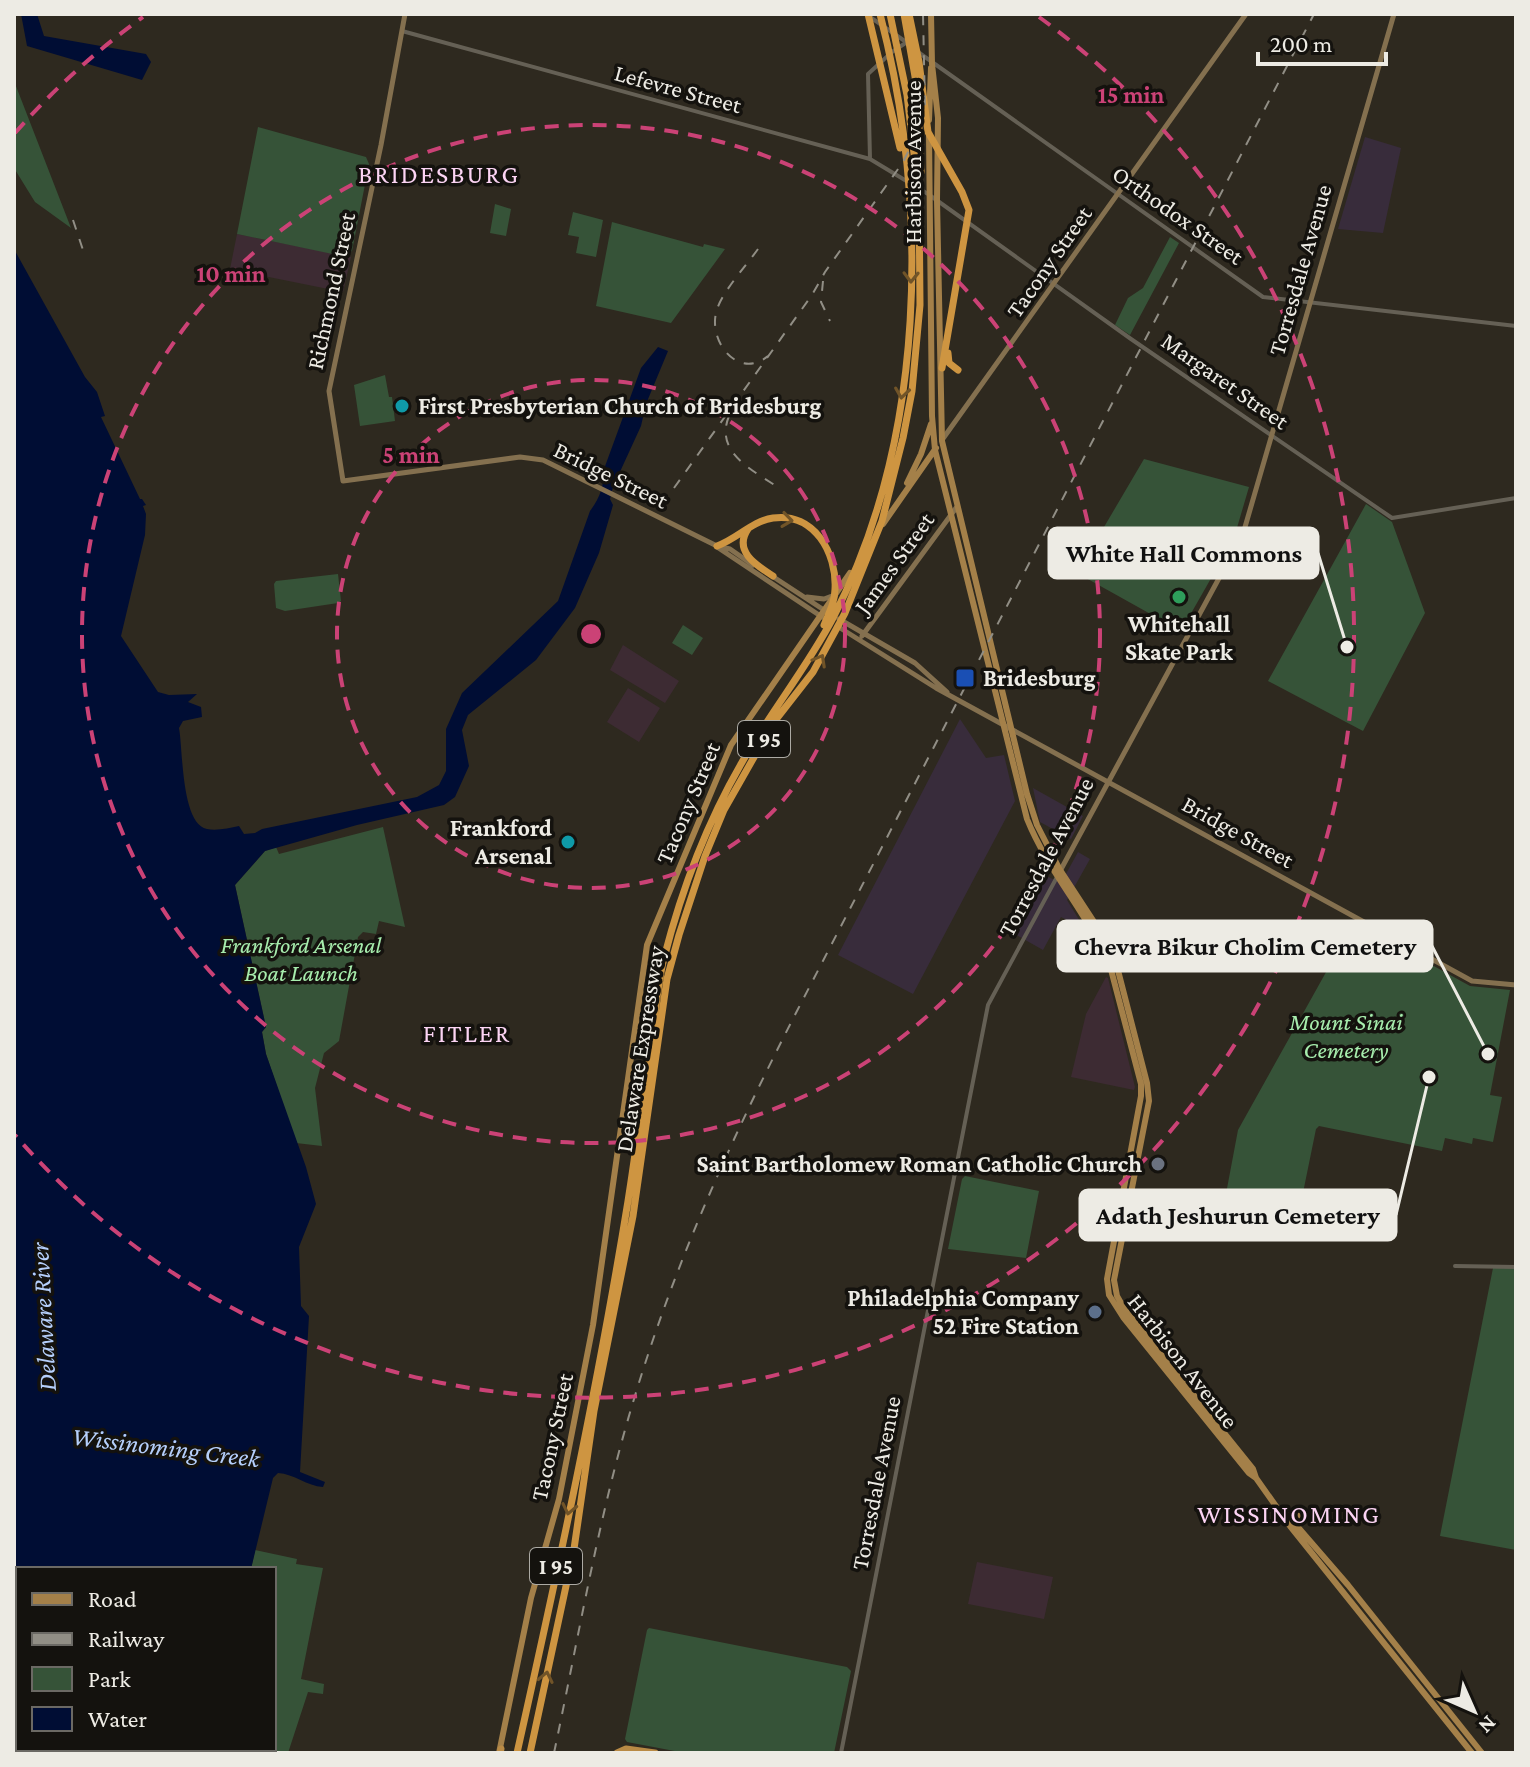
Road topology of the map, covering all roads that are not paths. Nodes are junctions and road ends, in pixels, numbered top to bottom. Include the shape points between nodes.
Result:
1 (405, 14) edge
2 (867, 14) edge
3 (880, 14) edge
4 (890, 14) edge
5 (906, 14) edge
6 (931, 14) edge
7 (1246, 14) edge
8 (1394, 14) edge
9 (402, 31) junction
10 (907, 42) junction
11 (932, 64) junction
12 (893, 72) junction
13 (870, 159) junction
14 (919, 195) junction
15 (1119, 195) junction
16 (934, 198) junction
17 (1055, 285) junction
18 (1310, 303) junction
19 (1516, 326) edge
20 (950, 328) junction
21 (942, 368) junction
22 (958, 370) dead end
23 (932, 416) junction
24 (1271, 435) junction
25 (942, 441) junction
26 (935, 450) junction
27 (343, 481) joint
28 (1516, 498) edge
29 (899, 499) junction
30 (956, 508) junction
31 (951, 515) junction
32 (750, 527) junction
33 (717, 546) junction
34 (773, 576) junction
35 (799, 593) junction
36 (837, 593) junction
37 (823, 614) junction
38 (822, 633) junction
39 (862, 636) junction
40 (1002, 724) junction
41 (1011, 728) junction
42 (1108, 780) junction
43 (706, 845) junction
44 (1059, 873) junction
45 (1104, 942) junction
46 (1113, 951) junction
47 (1109, 962) junction
48 (1516, 985) edge
49 (1455, 1266) dead end
50 (1516, 1267) edge
51 (598, 1378) junction
52 (1256, 1478) junction
53 (1274, 1502) junction
54 (1301, 1509) dead end
55 (1299, 1528) junction
56 (500, 1752) edge
57 (618, 1752) edge
58 (517, 1753) edge
59 (530, 1753) edge
60 (655, 1753) edge
61 (841, 1753) edge
62 (1472, 1753) edge
63 (1482, 1753) edge

1 - 9 main road, Richmond Street
2 - 10 street, Orthodox Street
2 - 12 highway
3 - 12 highway, Delaware Expressway / I 95
4 - 12 highway, Delaware Expressway / I 95
5 - 14 highway via 918,98
5 - 20 highway via 928,132 969,210
6 - 11 main road, Harbison Avenue
7 - 15 main road, Tacony Street
8 - 18 main road, Torresdale Avenue
9 - 13 street, Lefevre Street
9 - 27 main road, Richmond Street via 329,391
10 - 11 street, Orthodox Street
10 - 13 street via 868,74
11 - 15 street, Orthodox Street
11 - 16 main road, Harbison Avenue
12 - 14 highway, Delaware Expressway / I 95 via 913,136
12 -> 38 highway, Delaware Expressway / I 95 via 911,245 911,307 901,398 890,457 854,572
13 - 16 street, Lefevre Street
43 -> 14 highway, Delaware Expressway / I 95 via 749,762 832,639 874,543 912,391 921,281
15 - 17 main road, Tacony Street
15 - 18 street, Orthodox Street via 1263,297
16 - 17 street, Margaret Street
16 - 21 main road, Harbison Avenue
16 - 23 main road, Harbison Avenue
17 - 24 street, Margaret Street
17 - 25 main road, Tacony Street
18 - 19 street, Orthodox Street
18 - 24 main road, Torresdale Avenue
20 - 21 highway
20 - 22 highway via 948,359
21 - 25 main road, Harbison Avenue
23 - 26 main road, Harbison Avenue
23 - 29 main road
24 - 28 street, Margaret Street via 1392,518
24 - 42 main road, Torresdale Avenue via 1239,543
25 - 26 main road, Tacony Street
25 - 30 main road, Harbison Avenue
26 - 29 main road, Tacony Street
26 - 31 main road, Harbison Avenue
27 - 33 main road, Bridge Street via 520,457 543,460
29 - 36 main road, Tacony Street
30 - 31 main road, James Street
30 - 41 main road, Harbison Avenue
31 - 39 main road, James Street
31 - 40 main road, Harbison Avenue
32 - 33 highway
32 - 34 highway via 743,537 746,555
32 -> 38 highway via 774,518 792,519 808,525 821,539 835,574 835,596
33 - 34 main road, Bridge Street
33 - 37 main road, Bridge Street
34 - 35 main road, Bridge Street
35 - 36 main road via 821,599
35 - 37 main road, Bridge Street
36 - 37 main road, Tacony Street
37 - 39 main road, Bridge Street
37 - 56 main road, Tacony Street via 731,745 645,953 593,1325
38 - 43 highway, Delaware Expressway / I 95 via 739,767
39 - 40 main road, Bridge Street via 936,688
40 - 41 main road, Bridge Street
40 - 44 main road, Harbison Avenue via 1027,819 1037,844
41 - 42 main road, Bridge Street
41 - 44 main road, Harbison Avenue via 1036,822
42 - 44 main road, Torresdale Avenue
42 - 48 main road, Bridge Street via 1473,981
43 - 51 highway, Delaware Expressway / I 95 via 667,979
44 - 45 main road, Harbison Avenue
44 - 61 street, Torresdale Avenue via 988,1005
45 - 46 main road, Harbison Avenue
45 - 47 main road, Harbison Avenue
46 - 47 main road
46 - 52 main road, Harbison Avenue via 1149,1097 1115,1292
47 - 52 main road, Harbison Avenue via 1141,1096 1108,1293
49 - 50 street
51 -> 58 highway, Delaware Expressway / I 95
59 -> 51 highway, Delaware Expressway / I 95 via 574,1549
52 - 53 main road, Harbison Avenue
53 - 55 main road, Harbison Avenue
53 - 62 main road, Harbison Avenue
54 - 55 main road
55 - 63 main road, Harbison Avenue
57 - 60 highway

